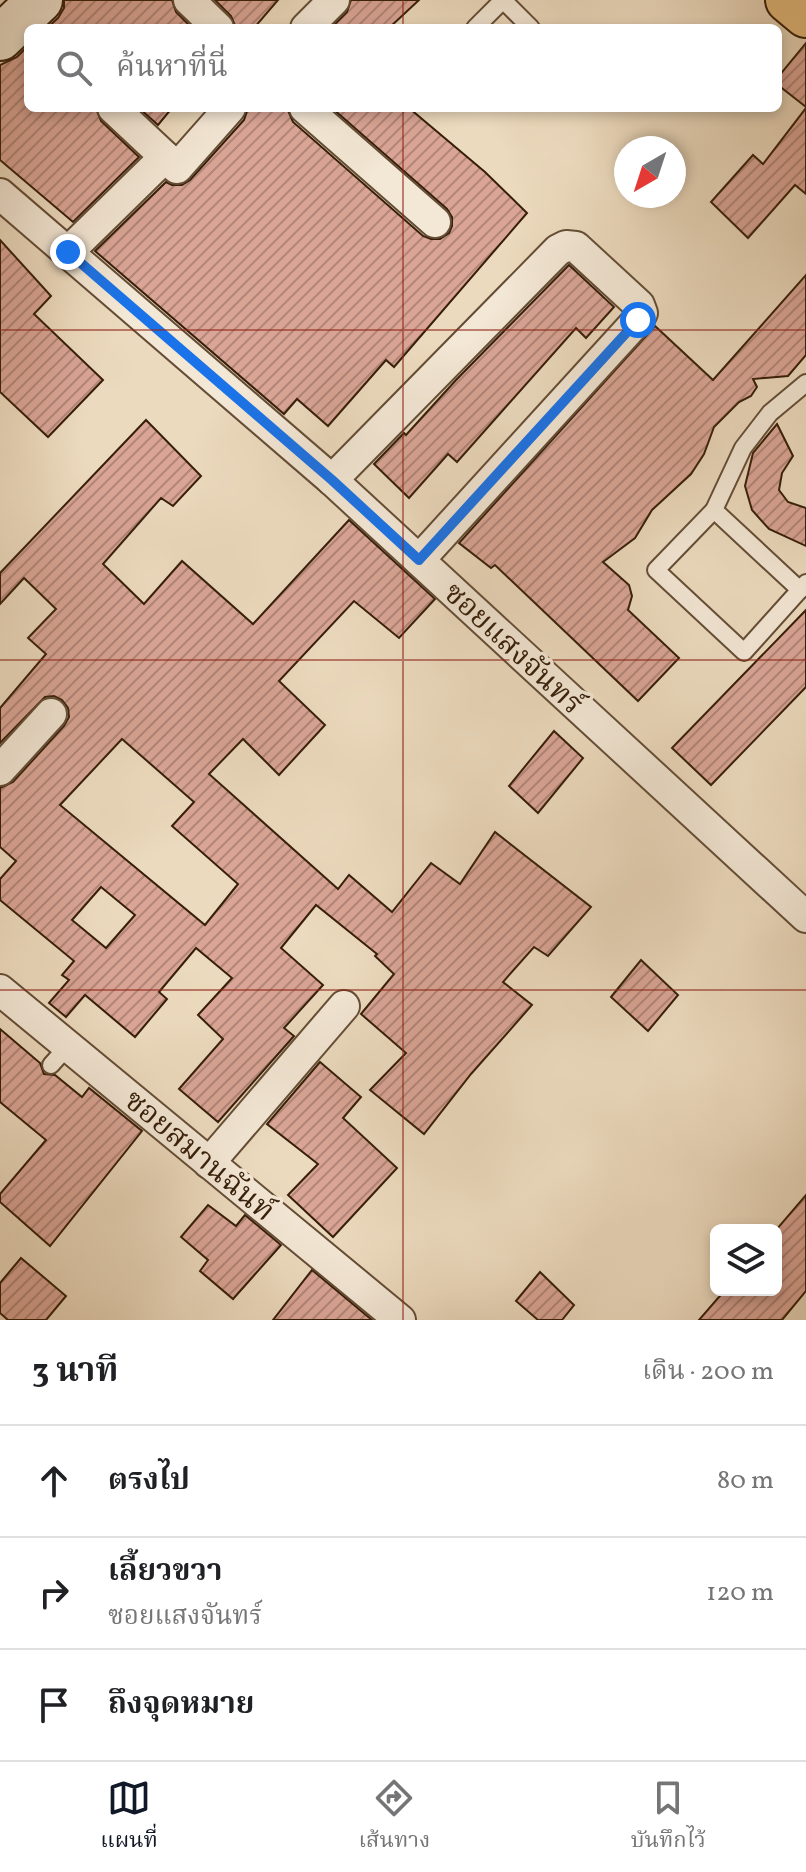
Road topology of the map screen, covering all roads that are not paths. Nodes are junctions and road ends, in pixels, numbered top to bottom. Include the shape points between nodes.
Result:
1 (189, 0) edge
2 (334, 0) edge
3 (503, 0) edge
4 (788, 0) edge
5 (806, 15) edge
6 (214, 24) edge
7 (310, 24) edge
8 (479, 24) edge
9 (527, 24) edge
10 (117, 112) edge
11 (226, 112) edge
12 (310, 112) edge
13 (165, 157) junction
14 (0, 194) edge
15 (435, 222) dead end
16 (68, 252) junction
17 (806, 383) edge
18 (332, 480) junction
19 (714, 510) junction
20 (419, 560) junction
21 (803, 587) edge
22 (51, 714) dead end
23 (0, 770) edge
24 (806, 917) edge
25 (0, 990) edge
26 (344, 1006) dead end
27 (209, 1163) junction
28 (400, 1320) edge

1 - 6 street
2 - 7 street
3 - 8 lane
3 - 9 lane
4 - 5 main road
10 - 13 street
11 - 13 street via 177,168
12 - 15 street
13 - 16 street
14 - 16 street, ซอยแสงจันทร์
16 - 18 street, ซอยแสงจันทร์
17 - 19 lane via 770,413 743,448
18 - 20 street, ซอยแสงจันทร์
18 - 20 street via 547,261 566,246 576,247 642,313
19 - 21 lane
19 - 21 lane via 656,570 744,652
20 - 24 street, ซอยแสงจันทร์
22 - 23 street
25 - 27 street, ซอยสมานฉันท์ via 60,1056
26 - 27 street
27 - 28 street, ซอยสมานฉันท์

